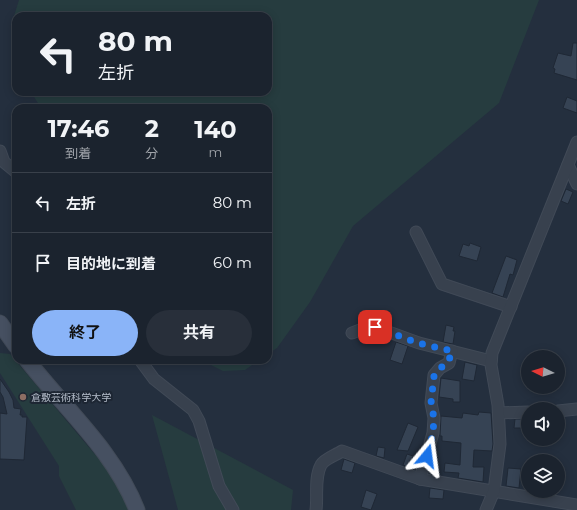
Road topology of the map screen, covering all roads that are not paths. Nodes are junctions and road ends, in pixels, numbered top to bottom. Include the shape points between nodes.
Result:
1 (577, 142) edge
2 (0, 151) edge
3 (568, 165) junction
4 (12, 169) edge
5 (577, 184) edge
6 (416, 232) dead end
7 (511, 307) junction
8 (0, 323) edge
9 (352, 333) dead end
10 (12, 340) edge
11 (452, 351) junction
12 (491, 361) junction
13 (30, 364) edge
14 (143, 364) edge
15 (577, 409) edge
16 (565, 410) edge
17 (521, 412) edge
18 (499, 413) junction
19 (420, 479) junction
20 (494, 491) junction
21 (577, 505) edge
22 (137, 510) edge
23 (233, 510) edge
24 (316, 510) edge
25 (486, 510) edge

1 - 3 street
2 - 4 street via 4,162
3 - 5 street
3 - 7 street
6 - 7 street via 442,284
7 - 12 street
8 - 10 street
9 - 11 street via 375,327 418,343
11 - 12 street
11 - 19 street via 448,363 434,376 431,403 433,433
12 - 18 street
13 - 22 street via 113,463
14 - 23 street via 154,379 193,410 199,421 219,486
15 - 16 street
17 - 18 street
18 - 20 street via 500,444
19 - 20 street
19 - 24 street via 342,451 321,464
20 - 21 street
20 - 25 street

